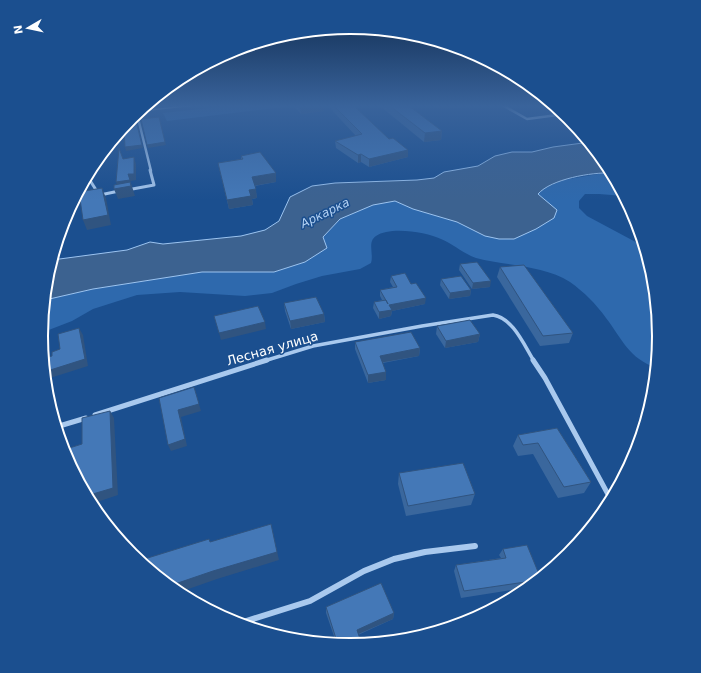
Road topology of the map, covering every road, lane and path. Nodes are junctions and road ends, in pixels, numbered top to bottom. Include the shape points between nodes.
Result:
1 (143, 137) edge
2 (91, 182) edge
3 (99, 195) junction
4 (81, 199) edge
5 (61, 425) edge
6 (609, 494) edge
7 (475, 546) dead end
8 (247, 621) edge

1 - 3 street via 154,185
2 - 3 street
3 - 4 street
5 - 6 street, Лесная улица via 314,346 422,326 492,315 500,316 509,322 545,378
7 - 8 street via 394,559 364,571 310,602

